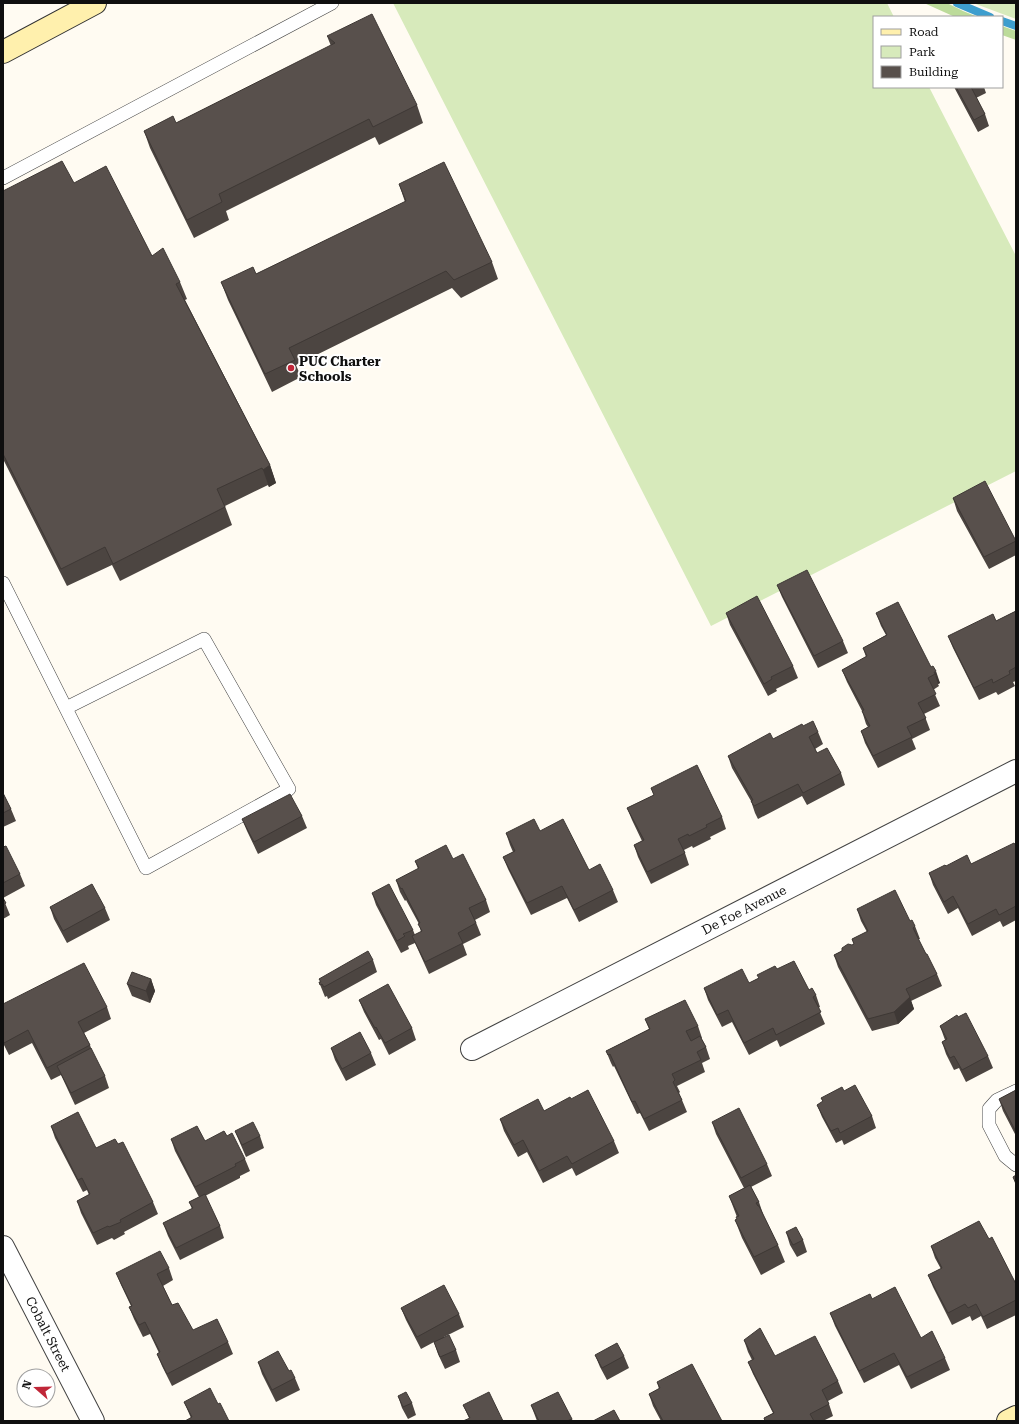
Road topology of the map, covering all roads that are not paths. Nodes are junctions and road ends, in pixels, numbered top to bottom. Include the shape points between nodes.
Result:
1 (95, 3) edge
2 (332, 3) edge
3 (3, 52) edge
4 (3, 178) edge
5 (3, 583) edge
6 (66, 708) junction
7 (1016, 771) edge
8 (472, 1049) dead end
9 (1016, 1091) edge
10 (1016, 1165) edge
11 (3, 1248) edge
12 (1016, 1417) edge
13 (93, 1421) edge
14 (1008, 1421) edge

1 - 3 main road
2 - 4 lane
5 - 6 lane
6 - 6 lane via 146,868 289,789 204,639
7 - 8 street, De Foe Avenue
9 - 10 lane via 997,1100 989,1109 989,1125 1005,1156
11 - 13 street, Cobalt Street
12 - 14 main road

